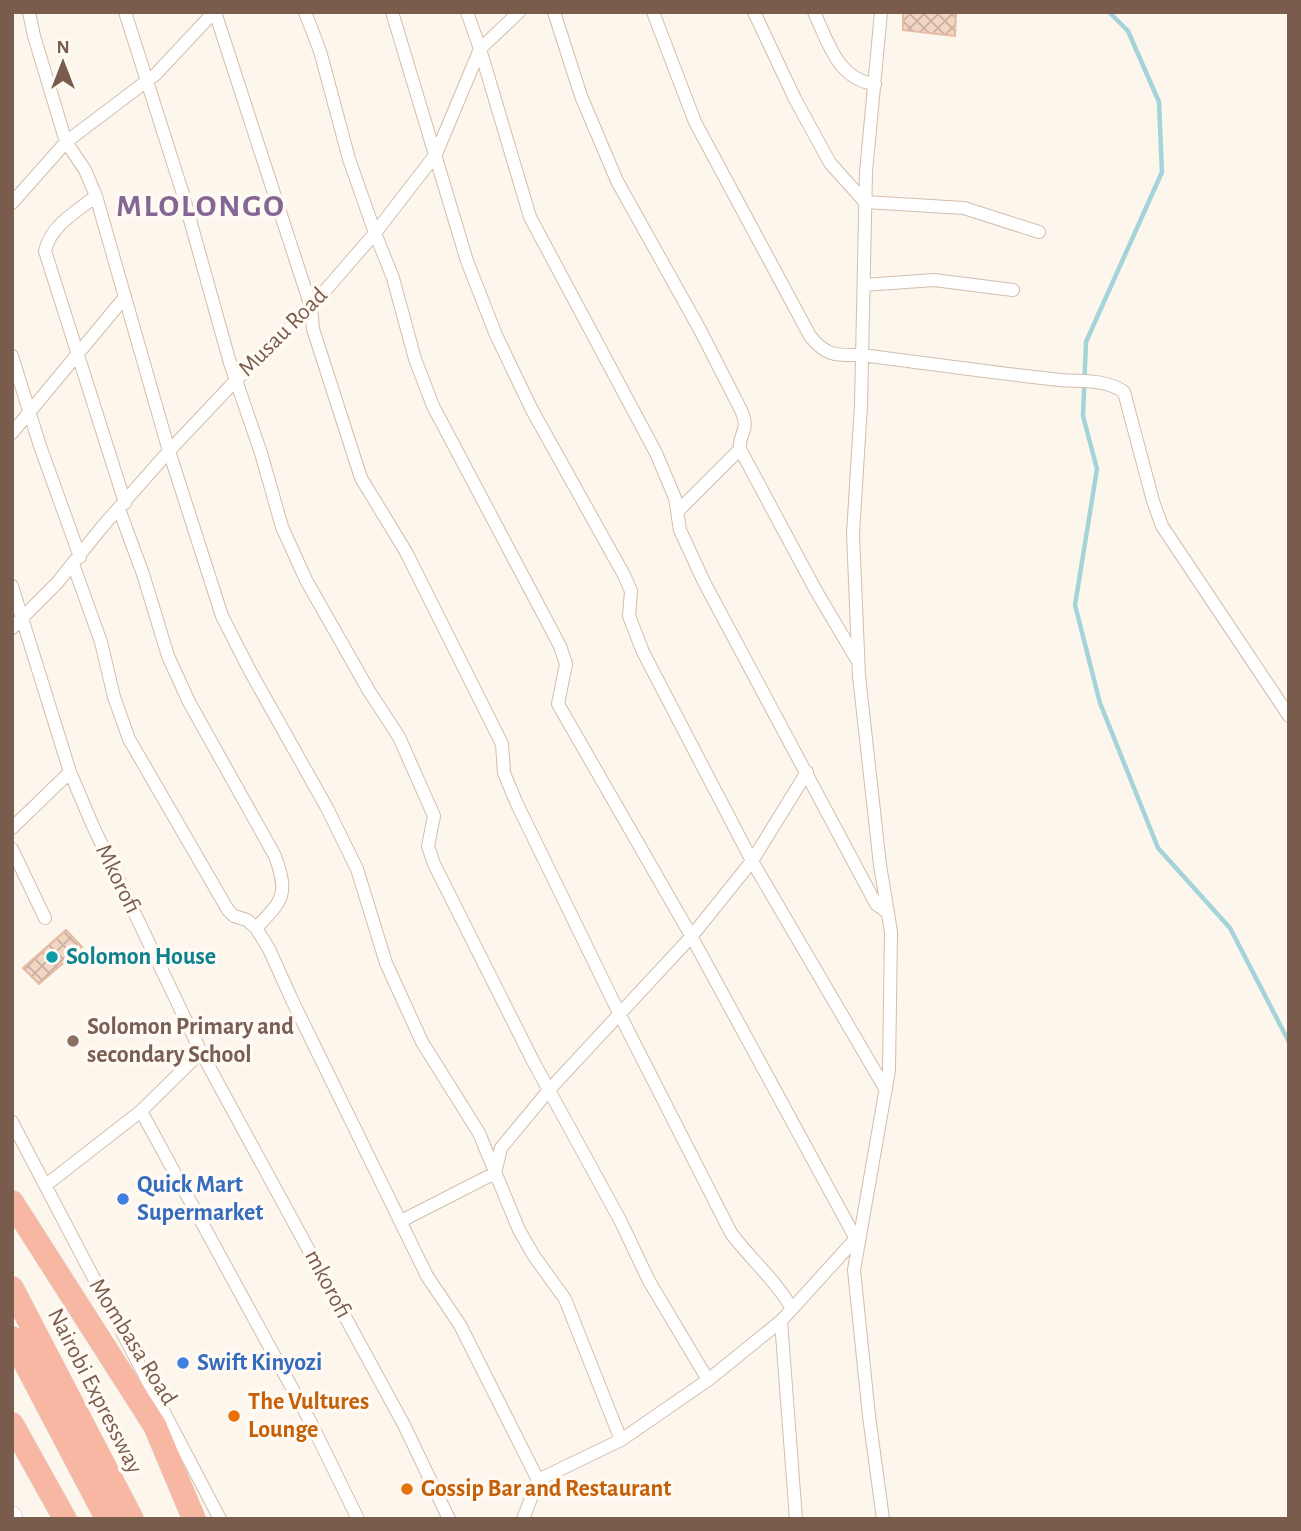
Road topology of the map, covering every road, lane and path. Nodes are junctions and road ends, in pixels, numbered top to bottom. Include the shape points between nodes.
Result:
1 (29, 12) edge
2 (125, 12) edge
3 (215, 12) edge
4 (305, 12) edge
5 (392, 12) edge
6 (467, 12) edge
7 (519, 12) edge
8 (554, 12) edge
9 (653, 12) edge
10 (754, 12) edge
11 (814, 12) edge
12 (881, 12) edge
13 (480, 50) junction
14 (146, 83) junction
15 (875, 83) junction
16 (66, 142) junction
17 (436, 154) junction
18 (96, 196) junction
19 (865, 202) junction
20 (12, 203) edge
21 (1039, 232) dead end
22 (375, 233) junction
23 (864, 285) junction
24 (1013, 290) dead end
25 (125, 298) junction
26 (311, 307) junction
27 (77, 353) junction
28 (862, 355) junction
29 (12, 356) edge
30 (236, 380) junction
31 (29, 411) junction
32 (12, 433) edge
33 (740, 449) junction
34 (169, 451) junction
35 (122, 506) junction
36 (677, 512) junction
37 (76, 560) junction
38 (12, 586) edge
39 (17, 623) edge
40 (858, 662) junction
41 (1289, 716) edge
42 (70, 772) junction
43 (807, 772) junction
44 (12, 828) edge
45 (12, 849) edge
46 (752, 861) junction
47 (888, 914) junction
48 (45, 918) dead end
49 (256, 928) junction
50 (691, 937) junction
51 (620, 1016) junction
52 (201, 1052) junction
53 (549, 1090) junction
54 (886, 1090) junction
55 (141, 1111) junction
56 (12, 1122) edge
57 (495, 1173) junction
58 (46, 1185) junction
59 (12, 1202) edge
60 (401, 1221) junction
61 (858, 1236) junction
62 (12, 1288) edge
63 (791, 1307) junction
64 (781, 1321) junction
65 (12, 1338) edge
66 (708, 1380) junction
67 (12, 1424) edge
68 (621, 1440) junction
69 (538, 1480) junction
70 (65, 1519) edge
71 (107, 1519) edge
72 (132, 1519) edge
73 (194, 1519) edge
74 (220, 1519) edge
75 (358, 1519) edge
76 (449, 1519) edge
77 (523, 1519) edge
78 (796, 1519) edge
79 (883, 1519) edge

1 - 16 street
2 - 14 street
3 - 14 street
3 - 26 street
4 - 22 street
5 - 17 street
6 - 13 street
7 - 13 street, Musau Road
8 - 33 street via 581,96 617,181 747,423
9 - 28 street via 695,122 810,335 820,349 834,355
10 - 19 street via 830,163
11 - 15 street via 848,75
12 - 15 street
13 - 17 street, Musau Road
13 - 36 street via 530,217 644,428
14 - 16 street
14 - 30 street
15 - 19 street
16 - 18 street
16 - 20 street
17 - 22 street, Musau Road
17 - 46 street via 467,261 496,335 532,410 624,575 631,591 629,616 643,652
18 - 25 street
18 - 27 street via 58,225 45,251
19 - 21 street via 964,208
19 - 23 street
22 - 26 street, Musau Road
22 - 50 street via 433,406 566,664 558,704
23 - 24 street via 934,280
23 - 28 street
25 - 27 street
25 - 34 street
26 - 30 street, Musau Road
26 - 51 street via 313,329 361,478 406,552 502,744 504,773 517,804
27 - 31 street
27 - 35 street
28 - 40 street via 853,534
28 - 41 street via 1098,382 1124,393 1162,526
29 - 31 street
30 - 34 street, Musau Road
30 - 53 street via 282,527 306,580 399,737 434,816 428,846 434,863
31 - 32 street
31 - 37 street
33 - 36 street
33 - 40 street
34 - 35 street, Musau Road
34 - 57 street via 222,616 357,869 391,974 422,1042 479,1133
35 - 37 street, Musau Road
35 - 49 street via 168,656 281,874 284,891
36 - 43 street via 680,530 704,582
37 - 39 street, Musau Road
37 - 49 street via 129,739 228,910
38 - 39 street, Mkorofi
39 - 42 street, Mkorofi via 61,736
40 - 47 street
42 - 44 street
42 - 52 street, Mkorofi
43 - 46 street
43 - 47 street via 876,904
45 - 48 street
46 - 50 street
46 - 54 street
47 - 54 street via 891,1000
49 - 60 street
50 - 51 street
50 - 61 street
51 - 53 street
51 - 63 street via 731,1233
52 - 55 street
52 - 76 street, mkorofi via 404,1424
53 - 57 street via 501,1148
53 - 66 street via 649,1281
54 - 61 street
55 - 58 street
55 - 75 street via 304,1410
56 - 58 street
57 - 60 street
57 - 68 street via 524,1239 565,1298
58 - 74 street
59 - 73 highway, Mombasa Road via 155,1426
60 - 69 street via 427,1276 460,1325
61 - 63 street
61 - 79 street via 854,1270
62 - 72 highway, Nairobi Expressway
63 - 64 street
64 - 66 street
64 - 78 street
65 - 71 highway, Nairobi Expressway
66 - 68 street
67 - 70 highway
68 - 69 street
69 - 77 street

